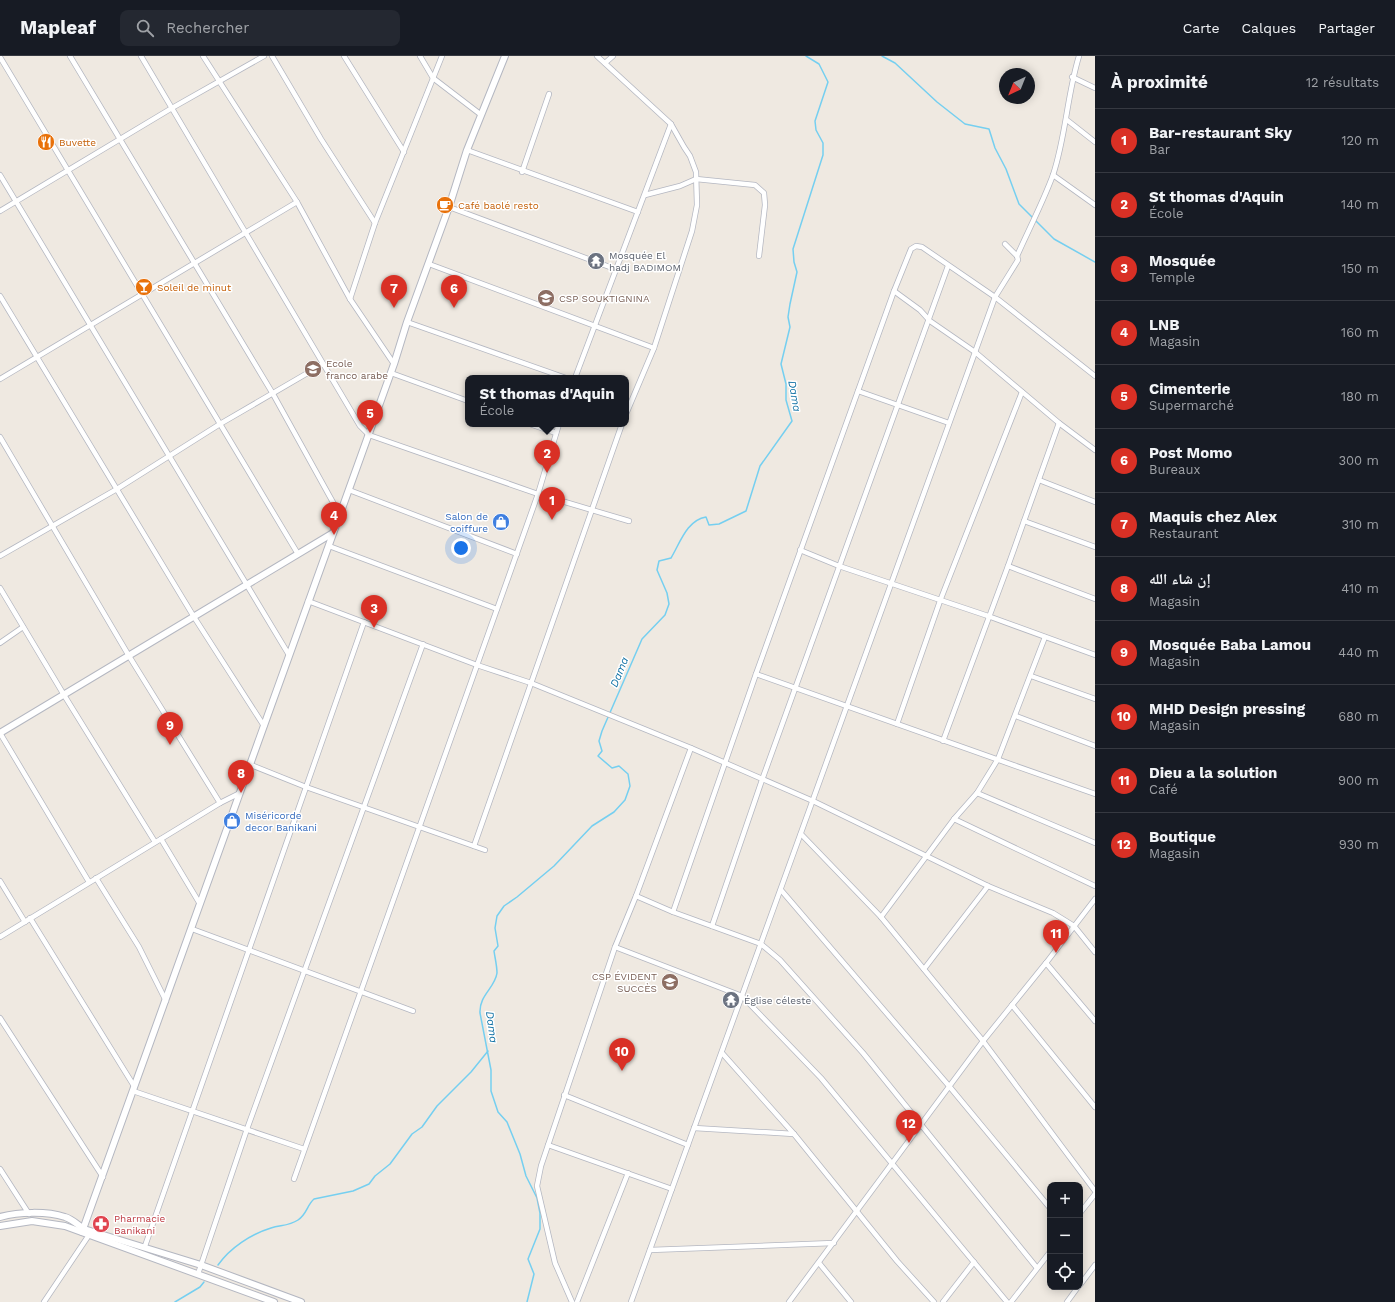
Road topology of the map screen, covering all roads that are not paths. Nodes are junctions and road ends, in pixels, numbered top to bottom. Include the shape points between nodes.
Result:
1 (70, 56) edge
2 (141, 56) edge
3 (203, 56) edge
4 (264, 56) edge
5 (272, 56) edge
6 (344, 56) edge
7 (420, 56) edge
8 (442, 56) edge
9 (505, 56) edge
10 (597, 56) edge
11 (613, 56) edge
12 (1079, 56) edge
13 (0, 57) edge
14 (605, 63) junction
15 (1072, 77) junction
16 (433, 78) junction
17 (218, 82) junction
18 (1095, 88) edge
19 (549, 94) dead end
20 (172, 108) junction
21 (480, 114) junction
22 (1067, 120) junction
23 (671, 124) junction
24 (120, 139) junction
25 (1095, 142) edge
26 (467, 150) junction
27 (404, 152) junction
28 (68, 170) junction
29 (522, 172) junction
30 (0, 175) edge
31 (1053, 175) junction
32 (696, 179) junction
33 (645, 195) junction
34 (16, 201) junction
35 (297, 202) junction
36 (1095, 205) edge
37 (449, 207) junction
38 (0, 211) edge
39 (638, 212) junction
40 (375, 223) junction
41 (246, 233) junction
42 (1005, 244) dead end
43 (759, 256) dead end
44 (1017, 256) junction
45 (195, 263) junction
46 (429, 264) junction
47 (948, 266) junction
48 (615, 269) junction
49 (894, 291) junction
50 (142, 294) junction
51 (0, 296) edge
52 (994, 297) junction
53 (350, 299) junction
54 (930, 321) junction
55 (407, 322) junction
56 (91, 325) junction
57 (595, 326) junction
58 (654, 348) junction
59 (975, 352) junction
60 (37, 357) junction
61 (323, 364) junction
62 (394, 364) junction
63 (391, 373) junction
64 (557, 375) edge
65 (576, 375) edge
66 (1095, 376) edge
67 (0, 379) edge
68 (858, 391) junction
69 (1022, 392) junction
70 (273, 394) junction
71 (465, 400) edge
72 (900, 404) junction
73 (629, 407) edge
74 (949, 423) junction
75 (1059, 423) junction
76 (220, 424) junction
77 (539, 427) edge
78 (558, 427) edge
79 (621, 427) edge
80 (556, 433) junction
81 (369, 435) junction
82 (0, 436) edge
83 (1095, 450) edge
84 (170, 457) junction
85 (1039, 480) junction
86 (117, 489) junction
87 (349, 490) junction
88 (538, 494) junction
89 (1095, 502) edge
90 (593, 510) junction
91 (340, 515) junction
92 (629, 520) dead end
93 (1024, 521) junction
94 (53, 524) junction
95 (333, 533) junction
96 (329, 546) junction
97 (1095, 547) edge
98 (800, 550) junction
99 (298, 554) junction
100 (517, 554) junction
101 (0, 556) edge
102 (839, 566) junction
103 (1008, 566) junction
104 (892, 583) junction
105 (248, 585) junction
106 (0, 588) edge
107 (940, 600) junction
108 (1095, 600) edge
109 (308, 602) junction
110 (497, 609) junction
111 (988, 616) junction
112 (194, 617) junction
113 (364, 622) junction
114 (23, 628) junction
115 (1045, 637) junction
116 (0, 643) edge
117 (423, 644) junction
118 (289, 655) junction
119 (1095, 655) edge
120 (129, 656) junction
121 (477, 665) junction
122 (756, 674) junction
123 (1031, 676) junction
124 (531, 683) junction
125 (796, 687) junction
126 (64, 695) junction
127 (1095, 699) edge
128 (848, 706) junction
129 (1016, 716) junction
130 (897, 724) junction
131 (264, 726) junction
132 (0, 733) edge
133 (943, 741) junction
134 (1095, 746) edge
135 (691, 748) junction
136 (998, 759) junction
137 (725, 762) junction
138 (251, 765) junction
139 (762, 780) junction
140 (306, 787) junction
141 (240, 793) junction
142 (978, 794) junction
143 (1095, 794) edge
144 (813, 801) junction
145 (220, 803) junction
146 (364, 807) junction
147 (954, 819) junction
148 (419, 827) junction
149 (801, 834) junction
150 (161, 838) junction
151 (155, 842) junction
152 (1095, 843) edge
153 (474, 846) junction
154 (485, 850) dead end
155 (926, 857) junction
156 (96, 878) junction
157 (0, 881) edge
158 (89, 882) junction
159 (988, 886) junction
160 (1095, 886) edge
161 (781, 890) junction
162 (636, 896) junction
163 (1095, 899) edge
164 (200, 904) junction
165 (674, 912) junction
166 (881, 917) junction
167 (30, 918) junction
168 (25, 922) junction
169 (712, 926) junction
170 (1074, 926) junction
171 (192, 929) junction
172 (0, 937) edge
173 (761, 944) junction
174 (615, 947) junction
175 (248, 950) junction
176 (1095, 952) edge
177 (1046, 963) junction
178 (924, 969) junction
179 (304, 972) junction
180 (360, 992) junction
181 (742, 996) junction
182 (166, 1001) junction
183 (1012, 1005) junction
184 (413, 1011) dead end
185 (0, 1018) edge
186 (1095, 1021) edge
187 (983, 1041) junction
188 (722, 1053) junction
189 (949, 1086) junction
190 (134, 1088) junction
191 (564, 1095) junction
192 (1095, 1107) edge
193 (192, 1111) junction
194 (922, 1125) junction
195 (694, 1128) junction
196 (247, 1129) junction
197 (794, 1134) junction
198 (548, 1145) junction
199 (688, 1145) junction
200 (304, 1149) junction
201 (891, 1165) junction
202 (0, 1170) edge
203 (628, 1173) junction
204 (103, 1177) junction
205 (294, 1179) dead end
206 (672, 1189) junction
207 (1095, 1193) edge
208 (1047, 1204) edge
209 (1083, 1210) edge
210 (857, 1211) junction
211 (29, 1214) junction
212 (0, 1217) edge
213 (0, 1226) edge
214 (83, 1230) junction
215 (89, 1235) junction
216 (834, 1243) junction
217 (145, 1246) junction
218 (650, 1250) junction
219 (1048, 1254) edge
220 (974, 1262) junction
221 (819, 1263) junction
222 (201, 1265) junction
223 (1095, 1265) edge
224 (1037, 1268) junction
225 (198, 1274) junction
226 (1083, 1281) edge
227 (1076, 1290) edge
228 (44, 1302) edge
229 (274, 1302) edge
230 (301, 1302) edge
231 (572, 1302) edge
232 (578, 1302) edge
233 (631, 1302) edge
234 (789, 1302) edge
235 (851, 1302) edge
236 (934, 1302) edge
237 (943, 1302) edge
238 (1007, 1302) edge
239 (1011, 1302) edge
240 (1067, 1302) edge

1 - 24 street
2 - 20 street
3 - 17 street
4 - 17 street
5 - 40 street
6 - 27 street
7 - 16 street
8 - 16 street
9 - 21 street
10 - 14 street
11 - 14 street
12 - 15 street
13 - 28 street
14 - 23 street
15 - 18 street
15 - 22 street
16 - 21 street
16 - 27 street
17 - 20 street
17 - 35 street
19 - 29 street
20 - 24 street
20 - 41 street
21 - 26 street
22 - 25 street
22 - 31 street
23 - 32 street via 693,160
23 - 33 street
24 - 28 street
24 - 45 street
26 - 29 street
26 - 37 street
27 - 40 street
28 - 34 street
28 - 50 street
29 - 39 street
30 - 34 street
31 - 36 street
31 - 44 street
32 - 33 street
32 - 43 street via 755,186 764,193
32 - 58 street via 697,205 692,231
33 - 39 street
34 - 38 street
34 - 56 street
35 - 41 street
35 - 53 street
37 - 46 street
37 - 48 street
39 - 48 street
40 - 53 street
41 - 45 street
41 - 61 street
42 - 44 street
44 - 52 street via 1015,267
45 - 50 street
45 - 70 street
46 - 55 street
46 - 57 street
47 - 49 street via 922,247 916,246 911,249
47 - 52 street
47 - 54 street
48 - 57 street
49 - 54 street via 920,310
49 - 68 street
50 - 56 street
50 - 76 street
51 - 60 street
52 - 59 street
52 - 66 street
53 - 62 street
54 - 59 street
54 - 72 street
55 - 62 street
55 - 64 street
56 - 60 street
56 - 84 street
57 - 58 street
57 - 65 street
58 - 73 street
59 - 69 street
59 - 74 street
60 - 67 street
60 - 86 street
61 - 70 street
61 - 81 street via 360,426
62 - 63 street
63 - 71 street
63 - 81 street
68 - 72 street
68 - 98 street
69 - 75 street
69 - 107 street
70 - 76 street
70 - 91 street
72 - 74 street
72 - 102 street
74 - 104 street
75 - 83 street
75 - 85 street
76 - 84 street
76 - 99 street
77 - 80 street
78 - 80 street
79 - 90 street
80 - 88 street
81 - 87 street
81 - 88 street
82 - 94 street
84 - 86 street
84 - 105 street
85 - 89 street
85 - 93 street
86 - 94 street
86 - 112 street
87 - 91 street
87 - 100 street
88 - 90 street
88 - 100 street
90 - 92 street
90 - 124 street
91 - 95 street
93 - 97 street
93 - 103 street
94 - 101 street
94 - 120 street
95 - 96 street
95 - 99 street
96 - 109 street
96 - 110 street
98 - 102 street
98 - 122 street
99 - 105 street
100 - 110 street
102 - 104 street
102 - 125 street
103 - 108 street
103 - 111 street
104 - 107 street
104 - 128 street
105 - 112 street
105 - 118 street
106 - 114 street
107 - 111 street
107 - 130 street
109 - 113 street
109 - 118 street
110 - 121 street
111 - 115 street
111 - 133 street
112 - 120 street
112 - 131 street
113 - 117 street
113 - 140 street
114 - 116 street
114 - 126 street
115 - 119 street
115 - 123 street
117 - 121 street
117 - 146 street
118 - 131 street
120 - 126 street
120 - 145 street
121 - 124 street
121 - 148 street
122 - 125 street
122 - 137 street
123 - 127 street
123 - 129 street
124 - 135 street
124 - 153 street
125 - 128 street
125 - 139 street
126 - 132 street
126 - 151 street
128 - 130 street
128 - 144 street
129 - 134 street
129 - 136 street
130 - 133 street
131 - 138 street
132 - 158 street
133 - 136 street
135 - 137 street
135 - 162 street
136 - 142 street
136 - 143 street
137 - 139 street
137 - 165 street
138 - 140 street
138 - 141 street
139 - 144 street
139 - 169 street
140 - 146 street
140 - 175 street
141 - 145 street
141 - 164 street
142 - 147 street
142 - 152 street
144 - 149 street
144 - 155 street
145 - 150 street
146 - 148 street
146 - 179 street
147 - 155 street
147 - 160 street
148 - 153 street
148 - 180 street
149 - 161 street
149 - 166 street
150 - 151 street
150 - 164 street
151 - 156 street
153 - 154 street
155 - 159 street
155 - 166 street
156 - 158 street
156 - 182 street via 139,947
157 - 168 street
158 - 167 street
159 - 170 street via 1041,908
159 - 178 street
161 - 173 street
161 - 189 street
162 - 165 street
162 - 174 street
163 - 170 street
164 - 171 street
165 - 169 street
166 - 178 street
167 - 168 street
167 - 190 street
168 - 172 street
169 - 173 street
170 - 176 street
170 - 177 street
171 - 175 street
171 - 182 street
173 - 181 street
173 - 194 street via 780,960 847,1035
174 - 181 street
174 - 191 street
175 - 179 street
175 - 193 street
177 - 183 street
177 - 186 street
178 - 187 street
179 - 180 street
179 - 196 street
180 - 184 street
180 - 200 street
181 - 188 street
181 - 201 street via 821,1078
182 - 190 street
183 - 187 street
183 - 192 street
185 - 204 street
187 - 189 street
187 - 207 street
188 - 195 street
188 - 197 street
189 - 194 street
189 - 208 street
190 - 193 street
190 - 204 street
191 - 198 street
191 - 199 street
193 - 196 street
193 - 217 street
194 - 201 street
194 - 224 street
195 - 197 street
195 - 199 street
196 - 200 street
196 - 222 street
197 - 210 street
198 - 203 street
198 - 231 street via 538,1186 555,1262
199 - 206 street
200 - 205 street
201 - 210 street
201 - 220 street
202 - 211 street
203 - 206 street
203 - 232 street
204 - 214 street
206 - 218 street
207 - 209 street
210 - 216 street
210 - 236 street
211 - 212 street
211 - 214 street via 67,1218
213 - 214 street via 37,1221
214 - 215 street
214 - 217 street
215 - 225 street
215 - 228 street
216 - 218 street
216 - 221 street
217 - 222 street
218 - 233 street
219 - 224 street
220 - 237 street
220 - 238 street
221 - 234 street
221 - 235 street
222 - 225 street
222 - 230 street
223 - 226 street
224 - 239 street
225 - 229 street
227 - 240 street

